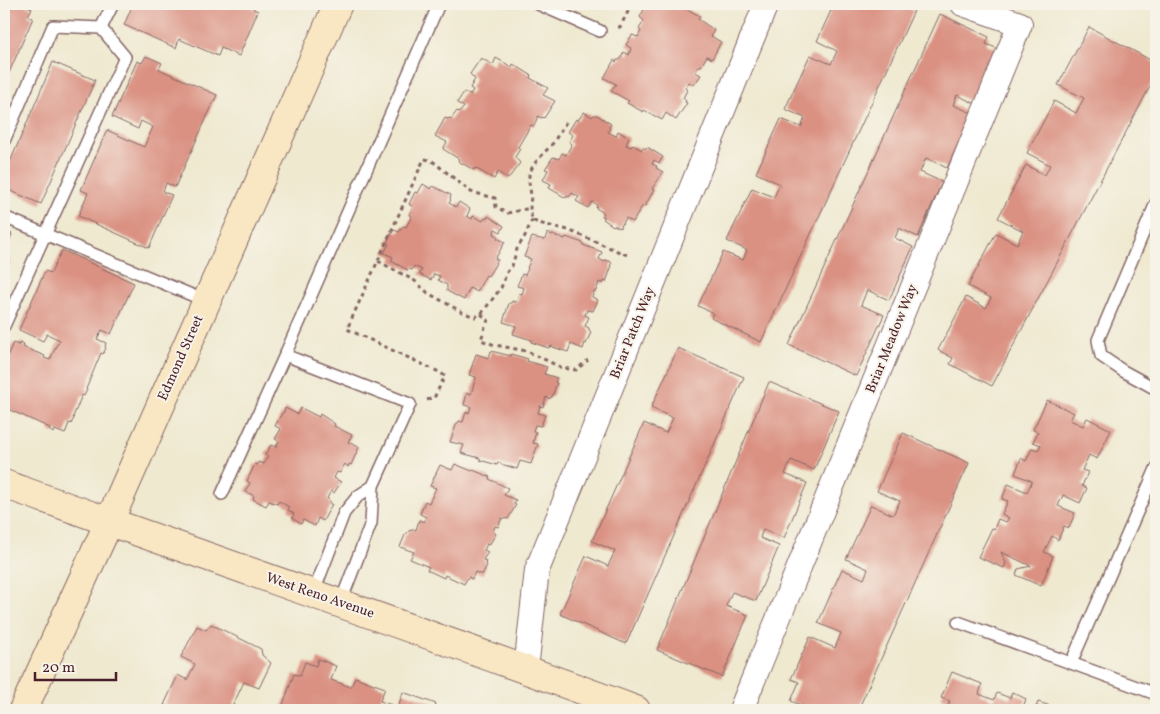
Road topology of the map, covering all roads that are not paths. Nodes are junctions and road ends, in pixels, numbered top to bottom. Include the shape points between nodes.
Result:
1 (113, 4) edge
2 (338, 4) edge
3 (439, 4) edge
4 (538, 4) edge
5 (766, 4) edge
6 (963, 4) edge
7 (101, 28) junction
8 (600, 31) dead end
9 (4, 141) edge
10 (1156, 203) edge
11 (4, 217) edge
12 (45, 234) junction
13 (206, 301) junction
14 (4, 326) edge
15 (284, 355) junction
16 (1156, 389) edge
17 (1156, 469) edge
18 (4, 484) edge
19 (373, 486) junction
20 (222, 494) dead end
21 (109, 522) junction
22 (313, 594) junction
23 (340, 604) junction
24 (958, 622) dead end
25 (1071, 663) junction
26 (526, 669) junction
27 (1156, 694) edge
28 (23, 710) edge
29 (636, 710) edge
30 (741, 710) edge

1 - 7 lane
2 - 13 street, Edmond Street
3 - 15 lane
4 - 8 lane
5 - 26 street, Briar Patch Way via 537,570
6 - 30 street, Briar Meadow Way via 1020,24
7 - 9 lane via 53,26
7 - 12 lane via 125,57
10 - 16 lane via 1098,340 1101,356
11 - 12 lane
12 - 13 lane
12 - 14 lane
13 - 21 street, Edmond Street
15 - 19 lane via 410,404
15 - 20 lane
17 - 25 lane
18 - 21 street, West Reno Avenue
19 - 22 lane via 358,496 344,513
19 - 23 lane via 371,522
21 - 22 street, West Reno Avenue
21 - 28 street, Edmond Street
22 - 23 street, West Reno Avenue
23 - 26 street, West Reno Avenue
24 - 25 lane
25 - 27 lane
26 - 29 street, West Reno Avenue

